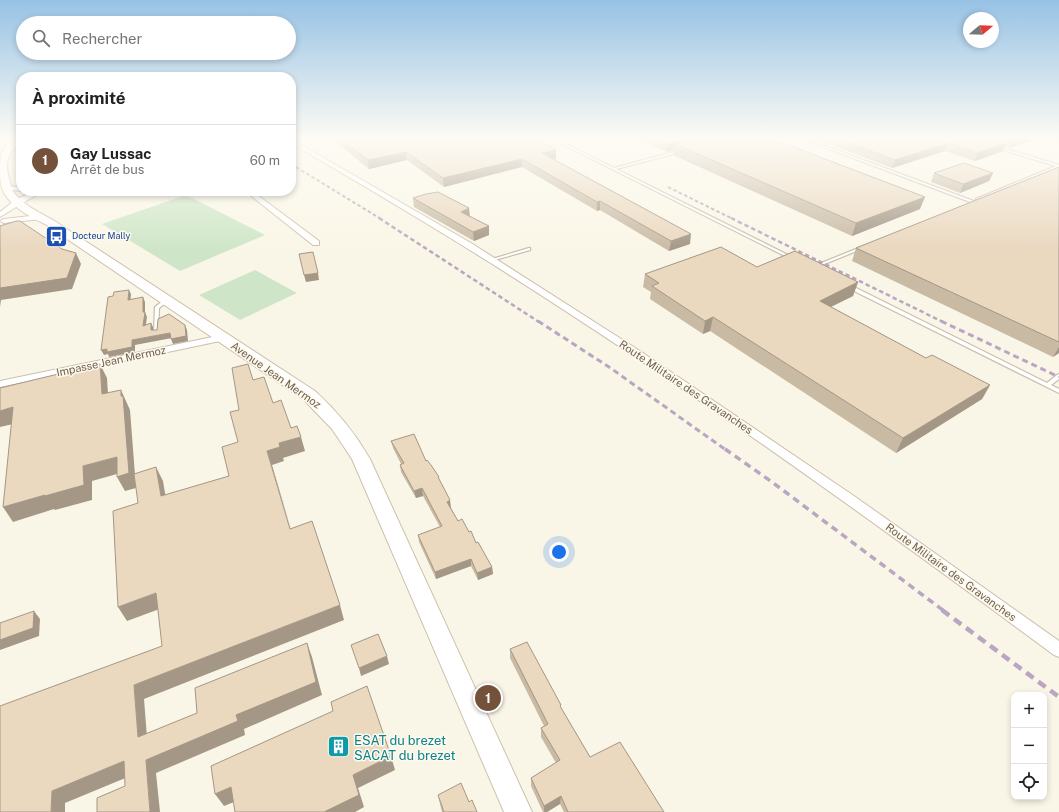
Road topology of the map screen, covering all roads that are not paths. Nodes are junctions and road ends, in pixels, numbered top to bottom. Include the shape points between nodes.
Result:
1 (3, 175) edge
2 (348, 175) edge
3 (625, 175) edge
4 (901, 175) edge
5 (1038, 175) edge
6 (16, 195) edge
7 (16, 196) edge
8 (21, 196) edge
9 (25, 196) edge
10 (33, 196) edge
11 (255, 196) edge
12 (974, 202) junction
13 (21, 203) junction
14 (966, 204) edge
15 (1, 220) edge
16 (316, 243) dead end
17 (865, 246) edge
18 (529, 249) dead end
19 (491, 260) junction
20 (798, 261) edge
21 (819, 272) edge
22 (848, 286) edge
23 (166, 301) junction
24 (156, 333) edge
25 (222, 338) junction
26 (1059, 376) edge
27 (0, 384) edge
28 (1048, 385) junction
29 (1059, 391) edge
30 (1059, 650) edge
31 (518, 812) edge

1 - 6 main road
2 - 19 street, Route Militaire des Gravanches
3 - 20 lane
4 - 12 lane
5 - 12 lane
7 - 13 main road
8 - 13 street
9 - 13 street
10 - 13 street
11 - 16 street
12 - 14 lane
13 - 15 street
13 - 15 street
13 - 15 street
13 - 23 main road, Avenue Jean Mermoz
17 - 21 lane via 812,268
18 - 19 lane
19 - 30 street, Route Militaire des Gravanches via 666,372
22 - 28 lane
23 - 24 lane via 157,307
23 - 25 main road, Avenue Jean Mermoz
25 - 27 street, Impasse Jean Mermoz
25 - 31 main road, Avenue Jean Mermoz via 308,395 328,411 347,434 361,459
26 - 28 lane
28 - 29 lane

